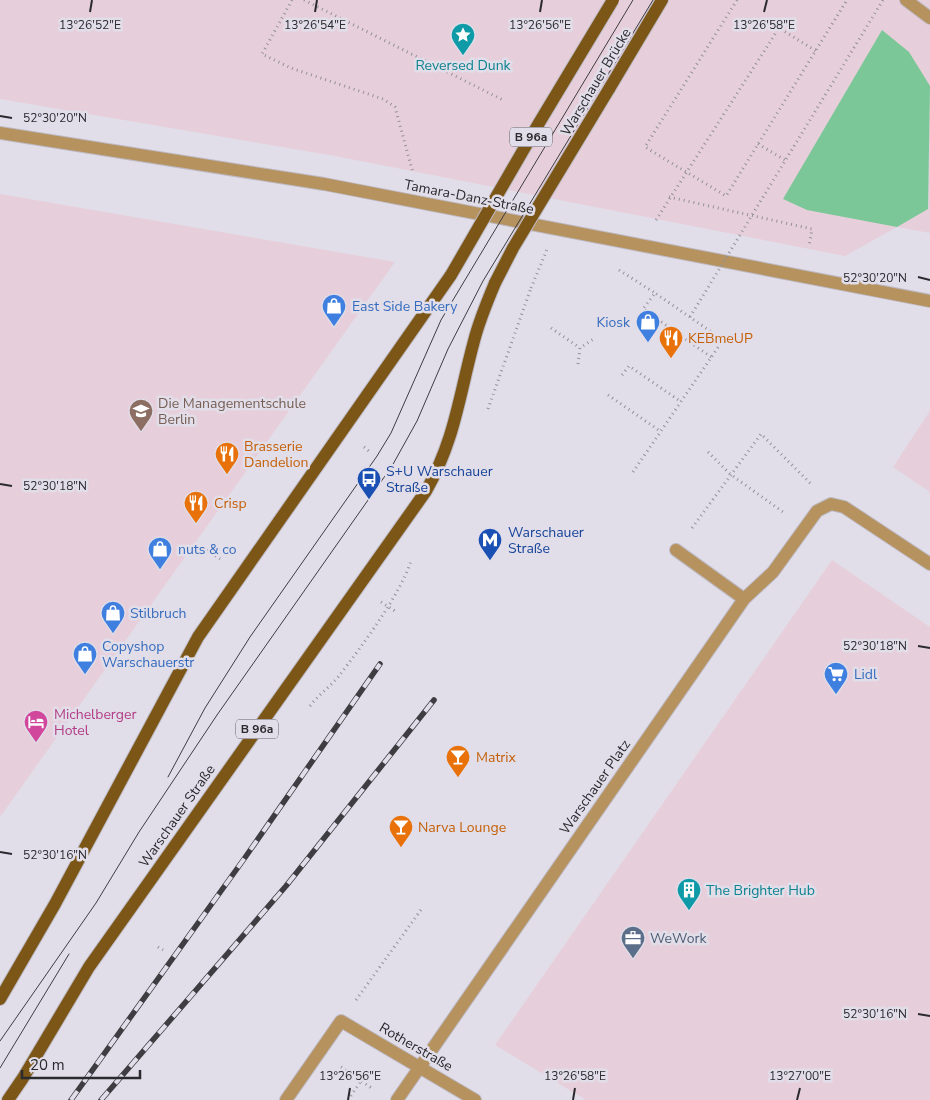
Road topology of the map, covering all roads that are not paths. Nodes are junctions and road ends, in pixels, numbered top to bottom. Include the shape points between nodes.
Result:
1 (613, 0) edge
2 (662, 0) edge
3 (906, 0) edge
4 (930, 18) edge
5 (0, 132) edge
6 (496, 284) joint
7 (930, 301) edge
8 (676, 550) road end
9 (930, 564) edge
10 (744, 598) junction
11 (0, 999) edge
12 (420, 1067) junction
13 (8, 1100) edge
14 (286, 1100) edge
15 (397, 1100) edge
16 (475, 1100) edge

1 - 11 main road, Warschauer Brücke / B 96a, bridge via 451,275 198,638 55,904
2 - 6 main road, Warschauer Brücke / B 96a, bridge via 513,248
3 - 4 street
5 - 7 street, Tamara-Danz-Straße via 324,184
6 - 13 main road, Warschauer Straße / B 96a via 474,341 452,435 441,465 426,491 89,967
8 - 10 street
9 - 10 street, Warschauer Platz via 869,522 844,507 831,504 817,511 773,572
10 - 12 street, Warschauer Platz
12 - 14 street, Rotherstraße via 341,1021
12 - 15 street, Warschauer Platz
12 - 16 street, Rotherstraße

